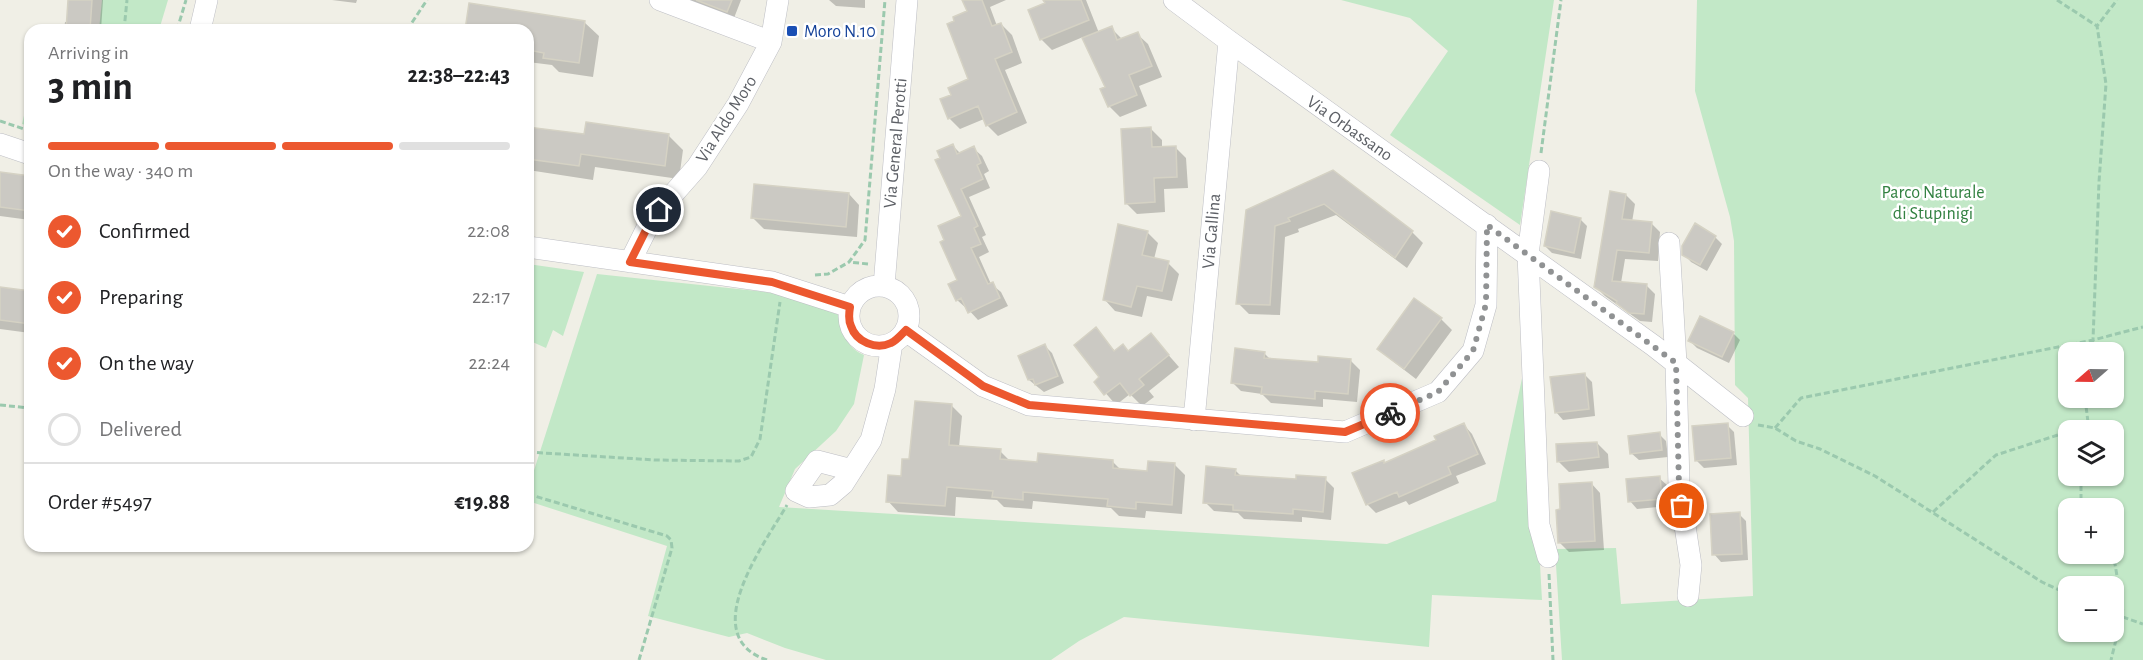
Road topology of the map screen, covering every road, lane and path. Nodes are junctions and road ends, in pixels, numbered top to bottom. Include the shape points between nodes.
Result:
1 (127, 0) edge
2 (186, 0) edge
3 (207, 0) edge
4 (427, 0) edge
5 (660, 0) edge
6 (778, 0) edge
7 (885, 0) edge
8 (907, 0) edge
9 (1174, 0) edge
10 (1562, 0) edge
11 (2057, 0) edge
12 (2117, 0) edge
13 (124, 24) edge
14 (179, 24) edge
15 (201, 24) edge
16 (411, 24) edge
17 (2097, 26) junction
18 (1229, 41) junction
19 (771, 42) junction
20 (0, 121) edge
21 (24, 129) edge
22 (0, 144) edge
23 (24, 151) edge
24 (1539, 171) joint
25 (1487, 225) junction
26 (1669, 243) dead end
27 (534, 248) edge
28 (1528, 254) junction
29 (630, 262) junction
30 (849, 262) junction
31 (807, 275) dead end
32 (884, 276) junction
33 (782, 285) junction
34 (850, 307) junction
35 (2143, 327) edge
36 (899, 337) junction
37 (2093, 340) junction
38 (1676, 363) junction
39 (0, 405) edge
40 (24, 407) edge
41 (1743, 416) joint
42 (1194, 420) junction
43 (1774, 428) junction
44 (2058, 435) edge
45 (534, 452) edge
46 (852, 470) junction
47 (795, 491) junction
48 (534, 496) edge
49 (1932, 512) junction
50 (1548, 557) joint
51 (2058, 589) edge
52 (1688, 596) dead end
53 (2124, 618) edge
54 (2143, 624) edge
55 (2116, 642) edge
56 (639, 660) edge
57 (767, 660) edge
58 (1553, 660) edge
59 (2111, 660) edge

1 - 13 path
2 - 14 path
3 - 15 street
4 - 16 path
5 - 19 street
6 - 19 street, Via Aldo Moro
7 - 30 path via 865,240
8 - 32 street, Via General Perotti
9 - 18 street, Via Orbassano
10 - 24 path
11 - 17 path
12 - 17 path
17 - 37 path via 2106,84
18 - 25 street, Via Orbassano
18 - 42 street, Via Gallina
19 - 29 street, Via Aldo Moro via 738,104 697,167 652,218
20 - 21 path
22 - 23 street
24 - 28 street
25 - 28 street, Via Orbassano
25 - 42 street via 1486,304 1473,351 1438,392 1345,432
26 - 38 street
27 - 29 street
28 - 38 street, Via Orbassano
28 - 50 street via 1539,525
29 - 33 street
30 - 31 path via 828,274
30 - 32 path
32 - 34 street via 855,297
32 - 36 street via 909,308 909,319
33 - 34 street
33 - 45 path via 760,439 751,457 739,461 655,460
34 - 36 street via 850,326 866,343 875,346
35 - 37 path
36 - 42 street via 983,386 1029,405
36 - 46 street via 871,440
37 - 43 path via 1801,398
38 - 41 street, Via Orbassano
38 - 52 street via 1679,487 1691,565
39 - 40 path
41 - 43 path via 1752,425
43 - 49 path via 1875,476
44 - 49 path via 1996,455
46 - 47 street via 830,495 809,497
46 - 47 street via 817,460
47 - 57 path via 744,581 736,603 734,625 739,638 754,656
48 - 56 path via 671,540 672,548
49 - 51 path
50 - 58 path
53 - 54 path
55 - 59 path

